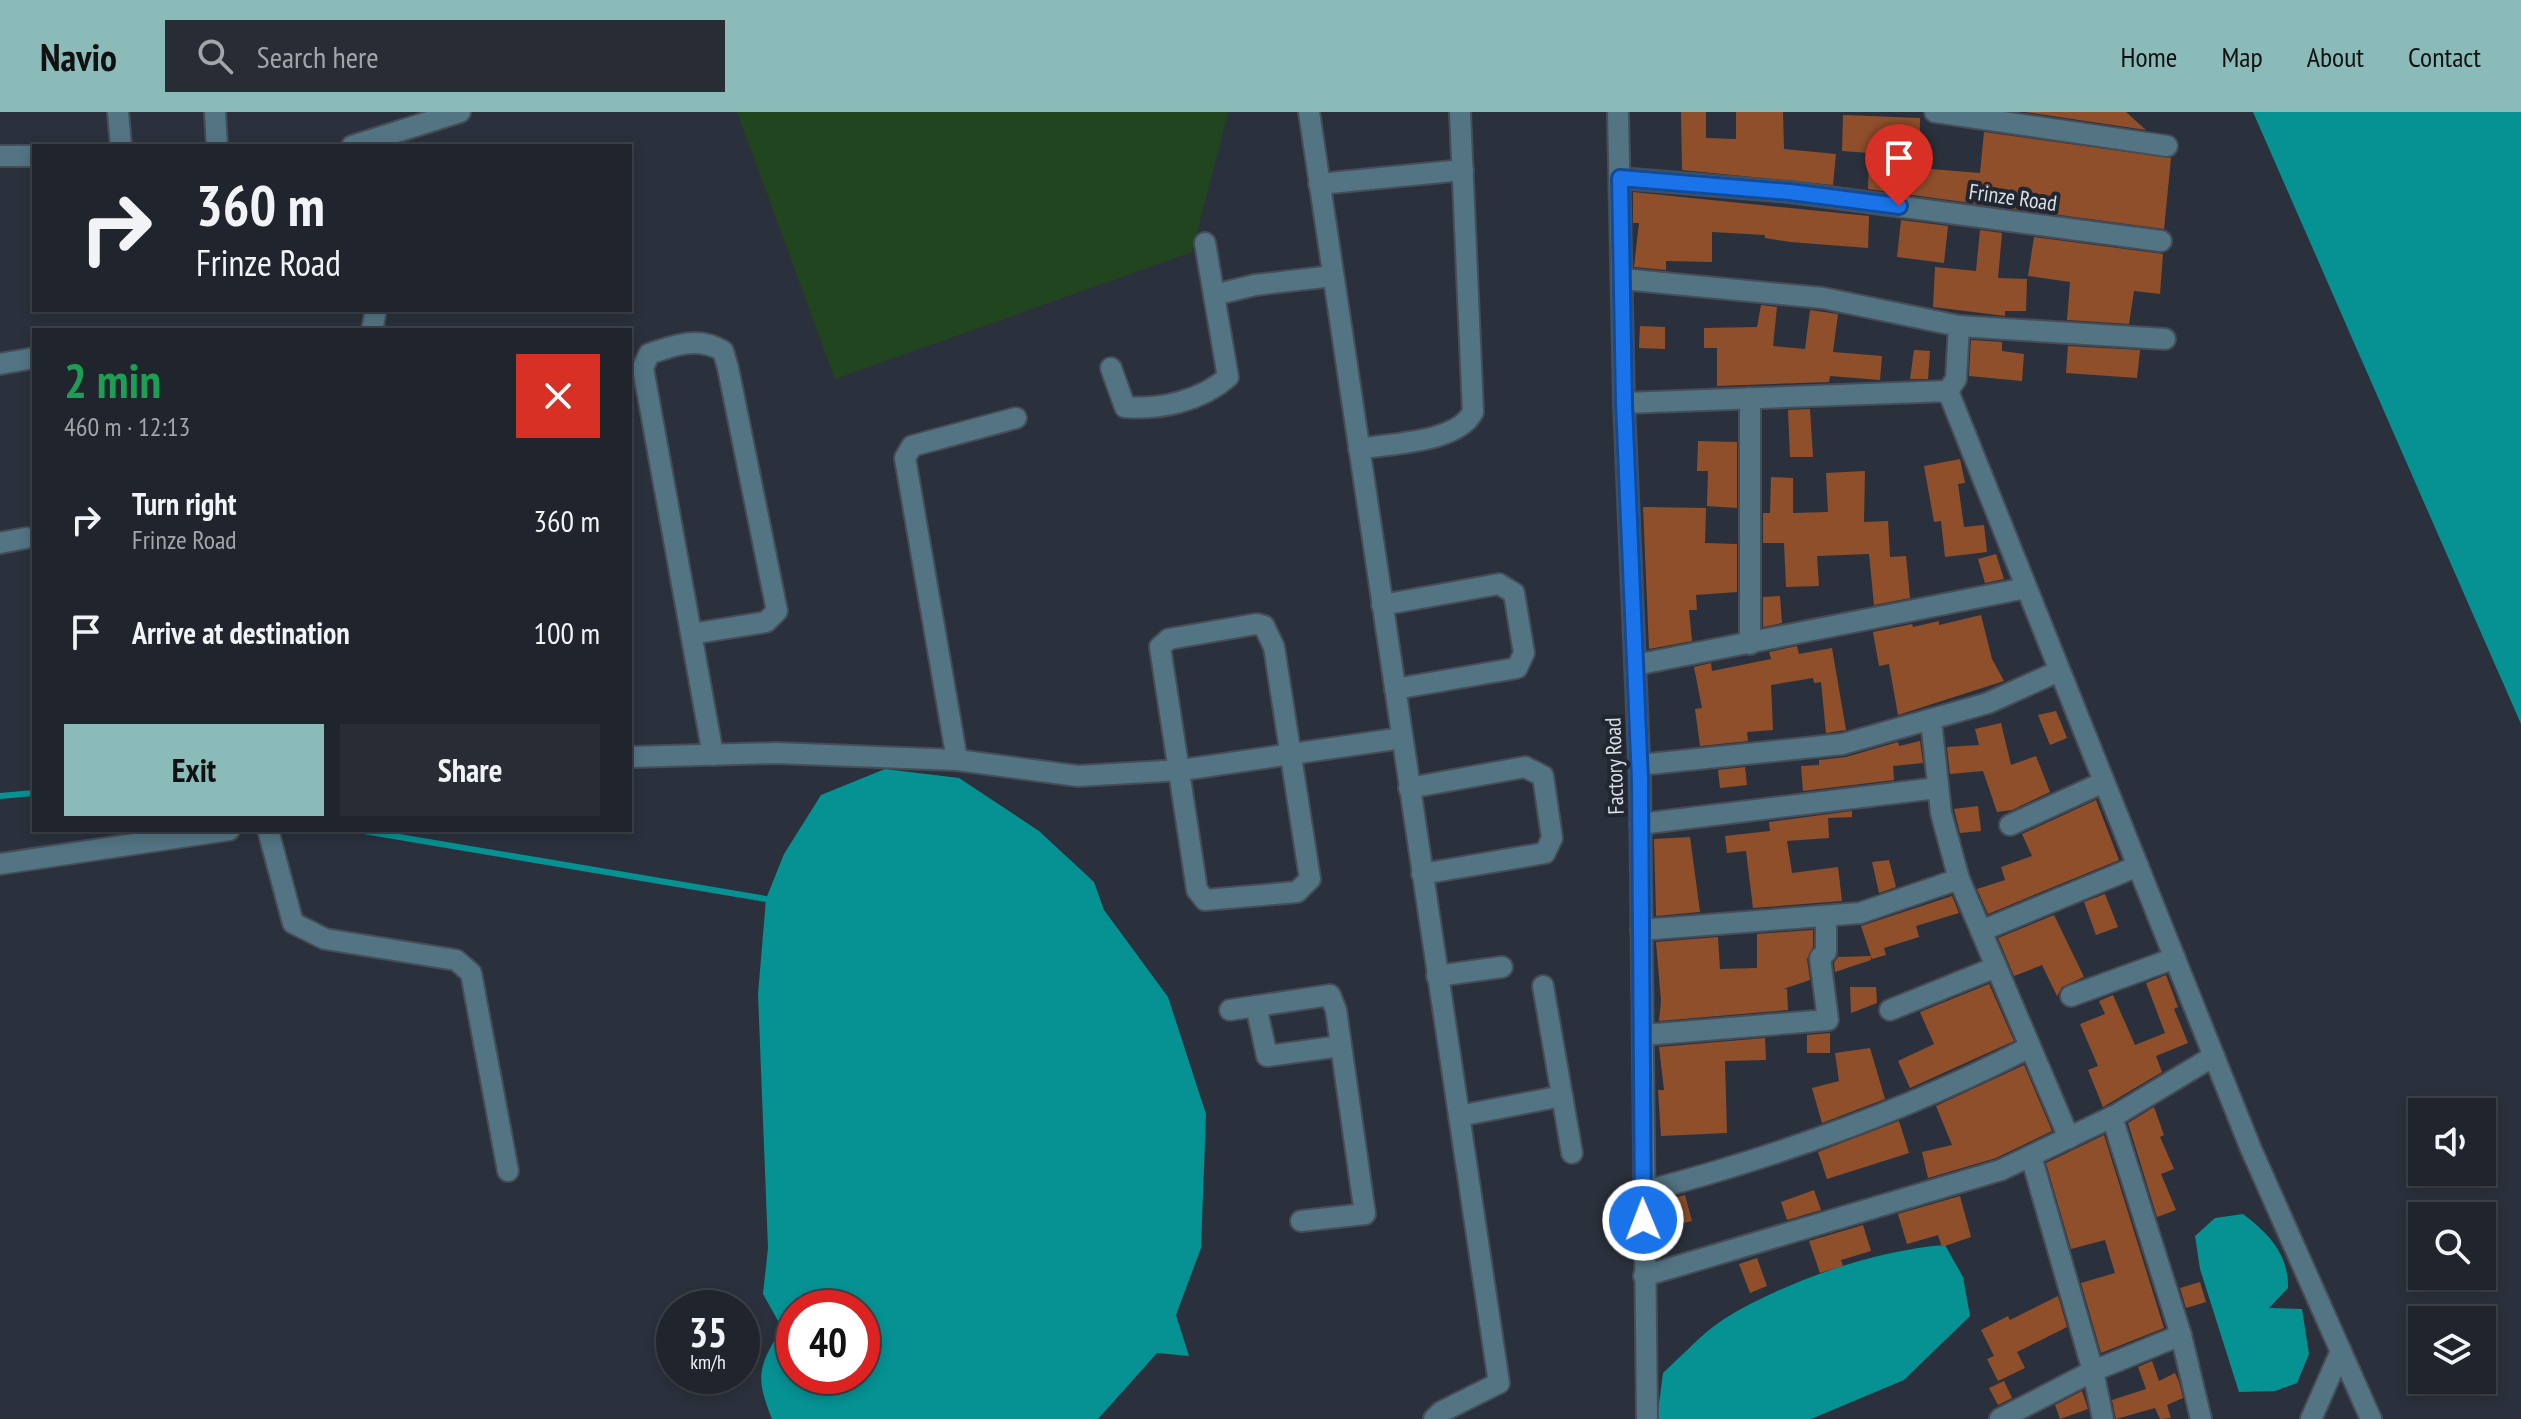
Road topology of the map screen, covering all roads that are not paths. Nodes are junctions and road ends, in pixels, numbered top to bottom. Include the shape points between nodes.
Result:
1 (118, 112) edge
2 (215, 112) edge
3 (460, 112) edge
4 (1309, 112) edge
5 (1460, 112) edge
6 (1618, 112) edge
7 (1935, 112) edge
8 (406, 138) edge
9 (121, 144) edge
10 (217, 144) edge
11 (366, 144) edge
12 (2167, 146) dead end
13 (0, 156) edge
14 (32, 156) edge
15 (1463, 170) junction
16 (1620, 178) junction
17 (1319, 184) junction
18 (2161, 241) dead end
19 (1205, 243) dead end
20 (1333, 276) junction
21 (1622, 279) junction
22 (1214, 295) junction
23 (1959, 326) junction
24 (2165, 339) dead end
25 (32, 358) edge
26 (0, 364) edge
27 (1111, 368) dead end
28 (1948, 391) junction
29 (1750, 398) junction
30 (1624, 403) junction
31 (1016, 418) dead end
32 (1359, 449) junction
33 (26, 538) dead end
34 (0, 543) edge
35 (2026, 588) junction
36 (1382, 605) junction
37 (691, 634) junction
38 (1750, 644) junction
39 (1635, 665) junction
40 (2059, 671) junction
41 (1395, 689) junction
42 (1931, 720) junction
43 (1402, 738) junction
44 (713, 755) junction
45 (1290, 755) junction
46 (632, 757) edge
47 (957, 760) junction
48 (1639, 765) junction
49 (1182, 770) junction
50 (2104, 782) junction
51 (1409, 788) junction
52 (1937, 788) junction
53 (1640, 824) junction
54 (2010, 825) dead end
55 (216, 832) edge
56 (269, 832) edge
57 (0, 864) edge
58 (2138, 866) junction
59 (1422, 874) junction
60 (1959, 879) junction
61 (1826, 917) junction
62 (1641, 930) junction
63 (1981, 931) junction
64 (2175, 958) junction
65 (1502, 967) dead end
66 (1996, 967) junction
67 (1437, 976) junction
68 (1543, 986) dead end
69 (2071, 996) dead end
70 (1256, 1006) junction
71 (1230, 1010) dead end
72 (1890, 1010) dead end
73 (1643, 1035) junction
74 (1341, 1046) junction
75 (2030, 1047) junction
76 (2214, 1056) junction
77 (1562, 1096) junction
78 (1459, 1116) junction
79 (2112, 1117) junction
80 (2069, 1138) junction
81 (1572, 1153) dead end
82 (2031, 1156) junction
83 (508, 1171) dead end
84 (1642, 1192) junction
85 (1301, 1221) dead end
86 (1644, 1276) junction
87 (2181, 1335) junction
88 (2341, 1351) junction
89 (2093, 1371) junction
90 (2004, 1418) edge
91 (1434, 1419) edge
92 (1647, 1419) edge
93 (2103, 1419) edge
94 (2201, 1419) edge
95 (2311, 1419) edge
96 (2371, 1419) edge

1 - 9 street
2 - 10 street
3 - 8 street
4 - 17 street
5 - 15 street
6 - 16 street, Factory Road
7 - 12 street
8 - 11 street
13 - 14 street
15 - 17 street
15 - 32 street via 1473,412 1453,433
16 - 18 street, Frinze Road via 1790,192
16 - 21 street, Factory Road
17 - 20 street
19 - 22 street
20 - 22 street
20 - 32 street
21 - 23 street via 1823,298
21 - 30 street, Factory Road
22 - 27 street via 1228,377 1213,390 1152,409 1125,407
23 - 24 street
23 - 28 street via 1956,379
25 - 26 street
28 - 29 street
28 - 35 street
29 - 30 street
29 - 38 street
30 - 39 street, Factory Road
31 - 47 street via 912,446 905,458
32 - 36 street
33 - 34 street
35 - 38 street
35 - 40 street
36 - 41 street
36 - 41 street via 1499,584 1514,593 1524,653 1517,668
37 - 37 street via 766,622 777,611 728,368 723,351 707,341 649,354 643,368
37 - 44 street
38 - 39 street
39 - 48 street, Factory Road
40 - 42 street via 1988,703
40 - 50 street
41 - 43 street
42 - 48 street via 1843,744
42 - 52 street
43 - 45 street
43 - 51 street
44 - 46 street
44 - 47 street
45 - 49 street
45 - 49 street via 1274,647 1264,626 1256,624 1169,639 1160,647
45 - 49 street via 1310,879 1297,892 1205,900 1197,890
47 - 49 street via 1078,776
48 - 53 street, Factory Road
50 - 54 street
50 - 58 street
51 - 59 street
51 - 59 street via 1525,767 1543,776 1552,838 1545,853
52 - 53 street
52 - 60 street
53 - 62 street, Factory Road
55 - 57 street
56 - 83 street via 293,923 325,939 456,960 471,973
58 - 63 street
58 - 64 street
59 - 67 street
60 - 61 street via 1860,913
60 - 63 street
61 - 62 street
61 - 73 street via 1826,952 1820,958 1828,1020
62 - 73 street, Factory Road
63 - 66 street
64 - 69 street
64 - 76 street
65 - 67 street
66 - 72 street
66 - 75 street
67 - 78 street
68 - 77 street
70 - 71 street
70 - 74 street via 1267,1056
70 - 74 street via 1330,995
73 - 84 street, Factory Road
74 - 85 street via 1365,1214
75 - 80 street
75 - 84 street via 1897,1111
76 - 79 street
76 - 88 street
77 - 78 street
77 - 81 street
78 - 91 street via 1499,1383
79 - 80 street
79 - 87 street
80 - 82 street
82 - 86 street
82 - 89 street
84 - 86 street, Factory Road
86 - 92 street, Factory Road
87 - 89 street
87 - 94 street
88 - 95 street
88 - 96 street
89 - 90 street
89 - 93 street

